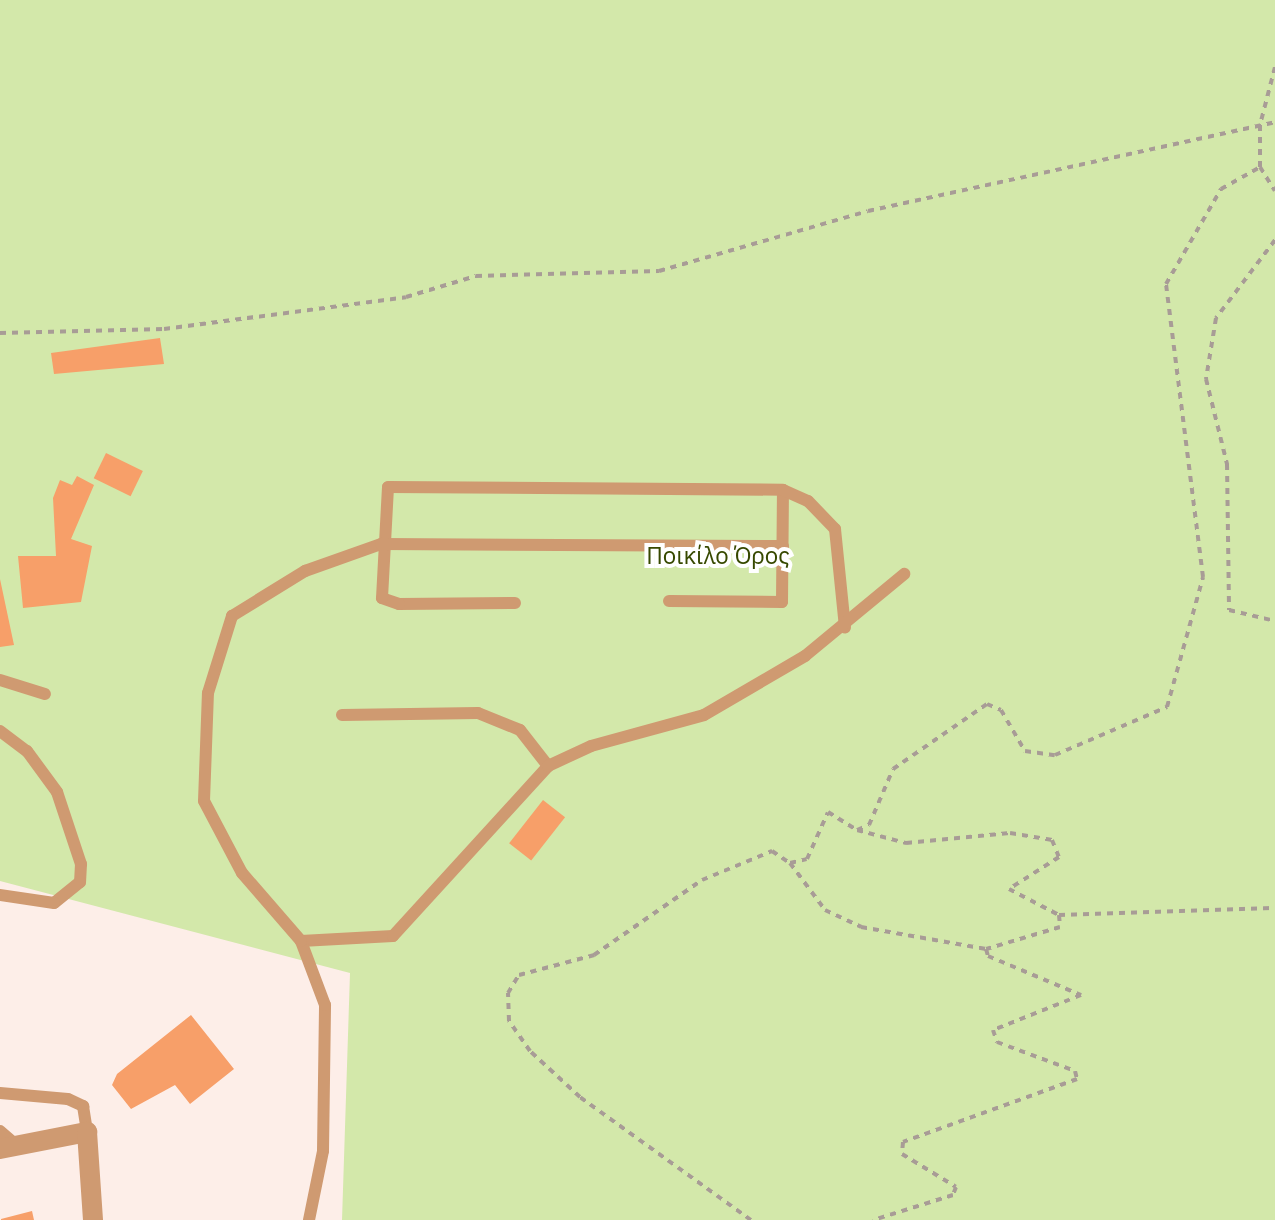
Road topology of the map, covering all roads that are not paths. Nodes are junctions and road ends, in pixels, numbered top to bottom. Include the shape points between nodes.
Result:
1 (783, 490) junction
2 (381, 544) junction
3 (783, 546) junction
4 (904, 574) dead end
5 (669, 601) dead end
6 (515, 603) dead end
7 (845, 627) junction
8 (0, 680) edge
9 (45, 694) dead end
10 (342, 715) dead end
11 (0, 731) edge
12 (548, 766) junction
13 (0, 895) edge
14 (301, 941) junction
15 (0, 1093) edge
16 (0, 1131) edge
17 (87, 1132) junction
18 (8, 1148) edge
19 (93, 1220) edge
20 (309, 1220) edge

1 - 2 lane via 388,487
1 - 3 lane
1 - 7 lane via 808,501 835,529
2 - 3 lane
2 - 6 lane via 387,601
2 - 14 lane via 249,599 220,640 208,693 204,801 242,873
3 - 5 lane via 782,602
4 - 7 lane
7 - 12 lane via 704,715 591,746
8 - 9 lane
10 - 12 lane via 478,713 520,730
11 - 13 lane via 27,751 57,792 81,864 80,882 54,903
12 - 14 lane via 393,936
14 - 20 lane via 325,1005 323,1151
15 - 17 lane via 68,1099 83,1106
16 - 18 lane
17 - 18 street
17 - 19 street

